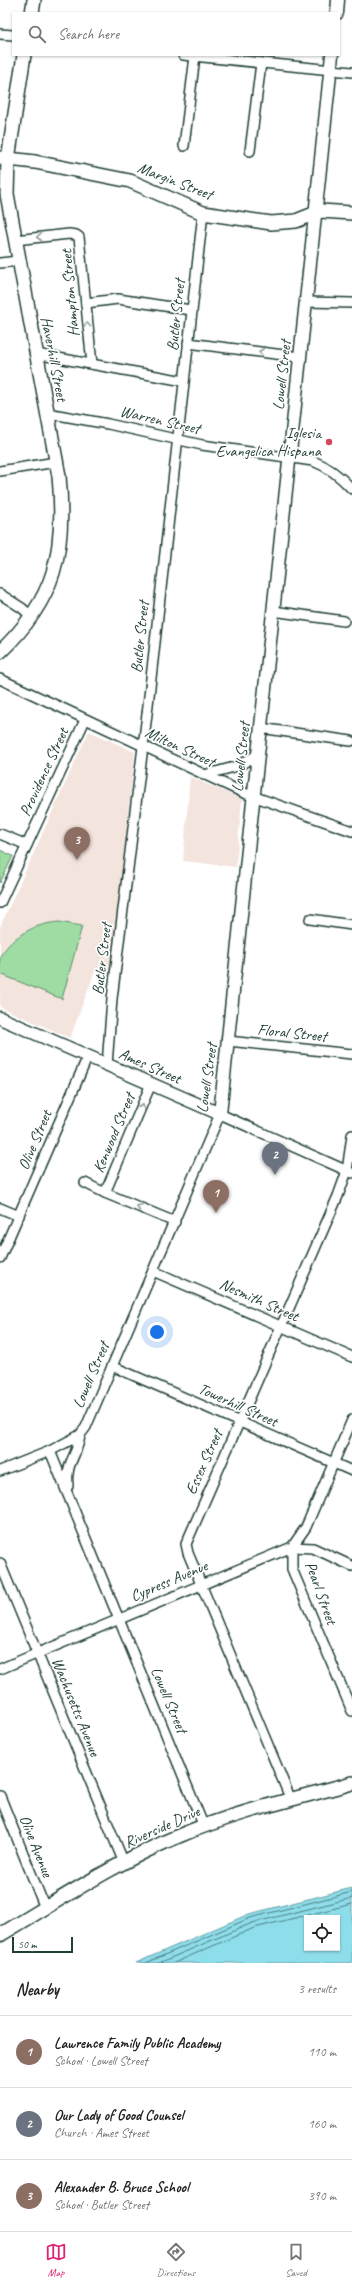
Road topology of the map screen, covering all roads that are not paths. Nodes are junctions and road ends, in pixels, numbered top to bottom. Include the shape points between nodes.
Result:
1 (34, 0) edge
2 (338, 0) edge
3 (32, 12) edge
4 (337, 12) edge
5 (0, 34) edge
6 (12, 35) edge
7 (24, 56) edge
8 (195, 56) joint
9 (332, 56) edge
10 (261, 63) junction
11 (330, 70) junction
12 (352, 72) edge
13 (184, 146) dead end
14 (250, 151) dead end
15 (4, 158) edge
16 (203, 213) junction
17 (315, 213) junction
18 (352, 213) edge
19 (15, 240) junction
20 (18, 262) junction
21 (0, 263) edge
22 (306, 302) junction
23 (86, 303) junction
24 (352, 303) edge
25 (191, 310) junction
26 (188, 343) junction
27 (36, 354) junction
28 (300, 357) junction
29 (92, 364) junction
30 (184, 381) junction
31 (47, 412) junction
32 (177, 439) junction
33 (289, 457) junction
34 (56, 462) junction
35 (0, 471) edge
36 (352, 489) edge
37 (0, 594) edge
38 (273, 611) junction
39 (32, 617) junction
40 (344, 621) dead end
41 (0, 652) edge
42 (0, 680) edge
43 (85, 720) junction
44 (260, 728) junction
45 (351, 741) edge
46 (143, 746) junction
47 (257, 755) junction
48 (204, 775) junction
49 (253, 796) junction
50 (352, 831) edge
51 (0, 834) edge
52 (27, 845) junction
53 (0, 903) edge
54 (310, 919) dead end
55 (352, 925) edge
56 (0, 1018) edge
57 (228, 1041) junction
58 (352, 1054) edge
59 (88, 1056) junction
60 (107, 1065) junction
61 (151, 1084) junction
62 (220, 1114) junction
63 (352, 1135) edge
64 (349, 1172) edge
65 (85, 1183) dead end
66 (105, 1193) junction
67 (0, 1208) edge
68 (19, 1216) junction
69 (175, 1222) junction
70 (0, 1258) edge
71 (153, 1271) junction
72 (282, 1326) junction
73 (352, 1357) edge
74 (112, 1366) junction
75 (238, 1420) junction
76 (352, 1420) edge
77 (80, 1435) junction
78 (50, 1451) junction
79 (333, 1463) junction
80 (0, 1471) edge
81 (352, 1471) edge
82 (69, 1497) junction
83 (292, 1547) junction
84 (0, 1563) edge
85 (352, 1566) edge
86 (201, 1583) junction
87 (118, 1620) junction
88 (38, 1653) junction
89 (0, 1669) edge
90 (352, 1711) edge
91 (352, 1783) edge
92 (0, 1796) edge
93 (292, 1800) junction
94 (204, 1826) junction
95 (124, 1863) junction
96 (45, 1908) junction
97 (0, 1935) edge

1 - 3 main road
2 - 4 street
5 - 6 street
7 - 15 main road, Haverhill Street
8 - 10 street
8 - 13 street
9 - 11 street, Lowell Street
10 - 11 street
10 - 14 street
11 - 12 street
11 - 17 street, Lowell Street
15 - 16 main road, Margin Street via 130,181
15 - 19 main road, Haverhill Street
16 - 17 main road, Margin Street via 271,223 296,221
16 - 25 street, Butler Street
17 - 18 main road, Margin Street
17 - 22 street, Lowell Street
19 - 20 main road, Haverhill Street
23 -> 19 street, Hampton Street via 79,238 76,235
20 - 21 street
20 - 27 main road, Haverhill Street
22 - 24 street
22 - 28 street, Lowell Street
23 - 25 street via 118,299
29 -> 23 street, Hampton Street
25 - 26 street, Butler Street
28 -> 26 street
26 - 30 street, Butler Street
27 - 29 street
27 - 31 main road, Haverhill Street
28 - 33 street, Lowell Street
29 - 30 street
30 - 32 street, Butler Street
31 - 32 street, Warren Street
31 - 34 main road, Haverhill Street
32 - 33 street, Warren Street
32 - 46 street, Butler Street
33 - 36 street, Warren Street via 324,465
33 - 38 street, Lowell Street
34 - 35 street
34 - 39 main road, Haverhill Street via 62,509 61,538 50,583
37 - 39 street
38 - 40 street
38 - 44 street, Lowell Street
39 - 41 main road, Haverhill Street via 18,636
42 - 43 street, Milton Street
43 - 46 street, Milton Street
43 - 52 street, Providence Street
44 - 45 street
44 - 47 street, Lowell Street
46 - 48 street, Milton Street
46 - 60 street, Butler Street via 112,1000
47 - 48 street via 238,766
47 - 49 street, Lowell Street
48 - 49 street, Milton Street
49 - 50 street, Milton Street
49 - 57 street, Lowell Street
51 - 52 street
52 - 53 street, Providence Street
54 - 55 street
56 - 59 street, Ames Street
57 - 58 street, Floral Street
57 - 62 street, Lowell Street
59 - 60 street, Ames Street
59 - 68 street, Olive Street
60 - 61 street, Ames Street
61 - 62 street, Ames Street
66 -> 61 street, Kenwood Street
62 - 64 street, Ames Street
62 - 69 street, Lowell Street
63 - 64 street, Essex Street
64 - 72 street, Essex Street
65 - 66 street, Kenwood Street
69 -> 66 street, Kenwood Street
67 - 68 street
68 - 70 street, Olive Street
69 - 71 street, Lowell Street
71 - 72 street, Nesmith Street
71 - 74 street, Lowell Street
72 - 73 street, Nesmith Street
72 - 75 street, Essex Street
74 - 75 street, Towerhill Street
74 - 77 street, Lowell Street via 86,1427
75 - 79 street, Towerhill Street
75 - 86 street, Essex Street via 186,1544
76 - 79 street, Pearl Street
77 - 78 street
77 - 82 street, Lowell Street via 79,1446 68,1467
78 - 80 street
78 - 82 street, Lowell Street
79 - 81 street, Towerhill Street
79 - 83 street, Pearl Street via 306,1527
82 - 87 street, Lowell Street
83 - 85 street, Cypress Avenue via 313,1548
83 - 86 street, Cypress Avenue
83 - 90 street, Pearl Street via 292,1569
84 - 88 street, Wachusetts Avenue
86 - 87 street, Cypress Avenue
86 - 93 street, Essex Street
87 - 88 street, Cypress Avenue
87 - 94 street, Lowell Street
88 - 89 street, Cypress Avenue
88 - 95 street, Wachusetts Avenue
91 - 93 main road, Riverside Drive
92 - 96 street, Olive Avenue
93 - 94 main road, Riverside Drive
94 - 95 main road, Riverside Drive
95 - 96 main road, Riverside Drive
96 - 97 main road, Riverside Drive

